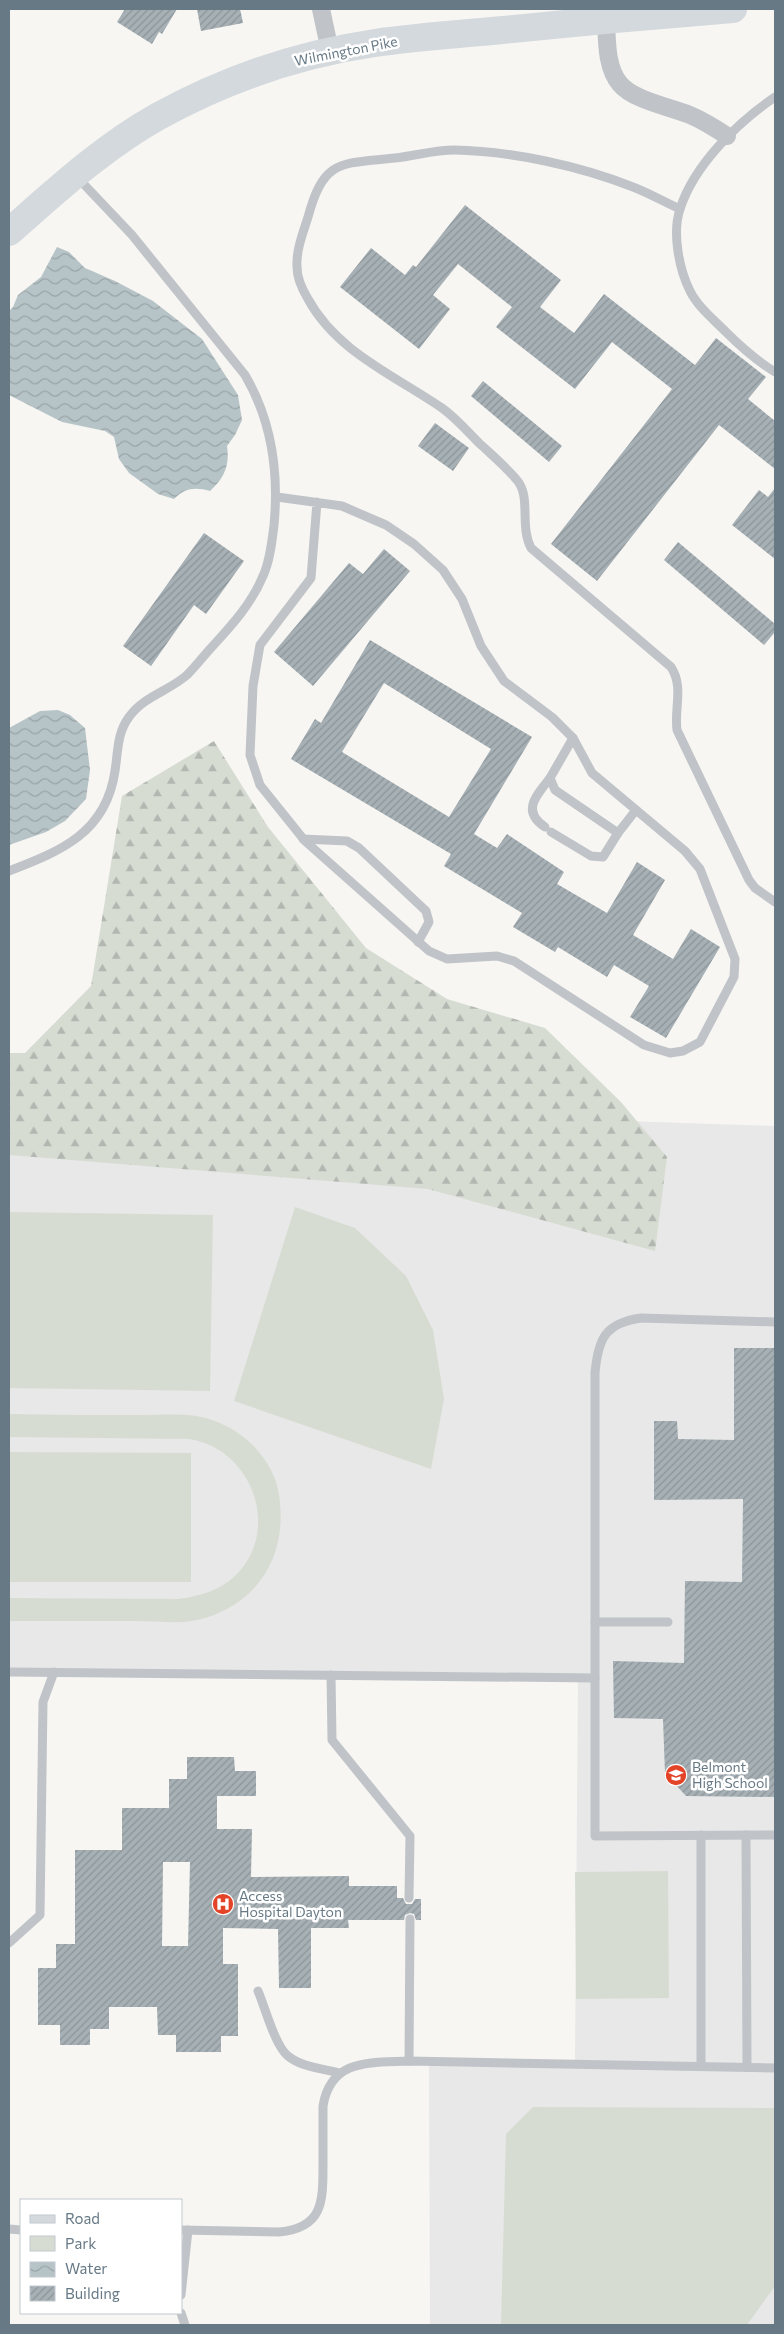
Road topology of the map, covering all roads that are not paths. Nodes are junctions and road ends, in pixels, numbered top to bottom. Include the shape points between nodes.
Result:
1 (321, 9) edge
2 (733, 9) edge
3 (606, 20) junction
4 (330, 51) junction
5 (775, 97) edge
6 (727, 136) junction
7 (75, 175) junction
8 (680, 209) junction
9 (9, 232) edge
10 (775, 372) edge
11 (277, 497) junction
12 (317, 502) junction
13 (573, 738) junction
14 (550, 778) junction
15 (636, 810) junction
16 (618, 833) junction
17 (303, 839) junction
18 (9, 871) edge
19 (775, 902) edge
20 (418, 942) junction
21 (775, 1322) edge
22 (595, 1622) junction
23 (668, 1622) dead end
24 (9, 1672) edge
25 (54, 1672) junction
26 (331, 1675) junction
27 (595, 1678) junction
28 (775, 1834) edge
29 (701, 1835) junction
30 (746, 1835) junction
31 (409, 1898) dead end
32 (410, 1920) dead end
33 (9, 1943) edge
34 (258, 1992) dead end
35 (409, 2061) junction
36 (701, 2066) junction
37 (747, 2067) junction
38 (775, 2068) edge
39 (340, 2073) junction
40 (185, 2230) edge
41 (182, 2280) edge

1 - 4 street
2 - 3 main road, Wilmington Pike
3 - 4 main road, Wilmington Pike via 374,43
3 - 6 street via 608,54 620,84 631,93 710,124
4 - 7 main road, Wilmington Pike via 261,70 216,88 157,117
5 - 6 lane
6 - 8 lane via 688,191
7 - 9 main road, Wilmington Pike
7 - 11 lane via 132,235 245,375 264,413
8 - 10 lane via 678,246 690,291 701,307 735,341
8 - 19 lane via 598,174 492,153 440,151 342,163 321,180 308,214 296,268 312,307 330,330 378,370 452,416 518,480 525,499 525,537 531,548 672,667 679,687 675,716 677,730 749,880
11 - 12 lane
11 - 18 lane via 272,544 264,576 242,613 186,676 150,697 129,717 119,737 115,773 107,802 90,829 46,857
12 - 13 lane via 342,506 386,525 414,544 442,570 462,600 481,646 504,681 552,717
12 - 17 lane via 311,578 260,645 251,718 250,755 260,785
13 - 14 lane
13 - 15 lane via 592,772
14 - 16 lane via 556,790
14 - 16 lane via 538,793 532,811 535,821 598,858 603,857
15 - 16 lane
15 - 20 lane via 685,851 700,869 735,959 734,977 700,1042 670,1053 644,1045 514,961 497,956 446,959
17 - 20 lane
17 - 20 lane via 347,841 360,848 426,911 429,922
21 - 22 lane via 641,1318 625,1321 602,1338 595,1373
22 - 23 lane
22 - 27 lane
24 - 25 lane
25 - 26 lane
25 - 33 lane via 43,1702 40,1915
26 - 27 lane
26 - 31 lane via 332,1740 410,1836
27 - 29 lane via 595,1836
28 - 30 lane
29 - 30 lane
29 - 36 lane
30 - 37 lane
32 - 35 lane
34 - 39 lane via 287,2056
35 - 36 lane
35 - 39 lane via 360,2064
36 - 37 lane
37 - 38 lane
39 - 40 lane via 325,2093 323,2196 314,2217 294,2231
40 - 41 lane

